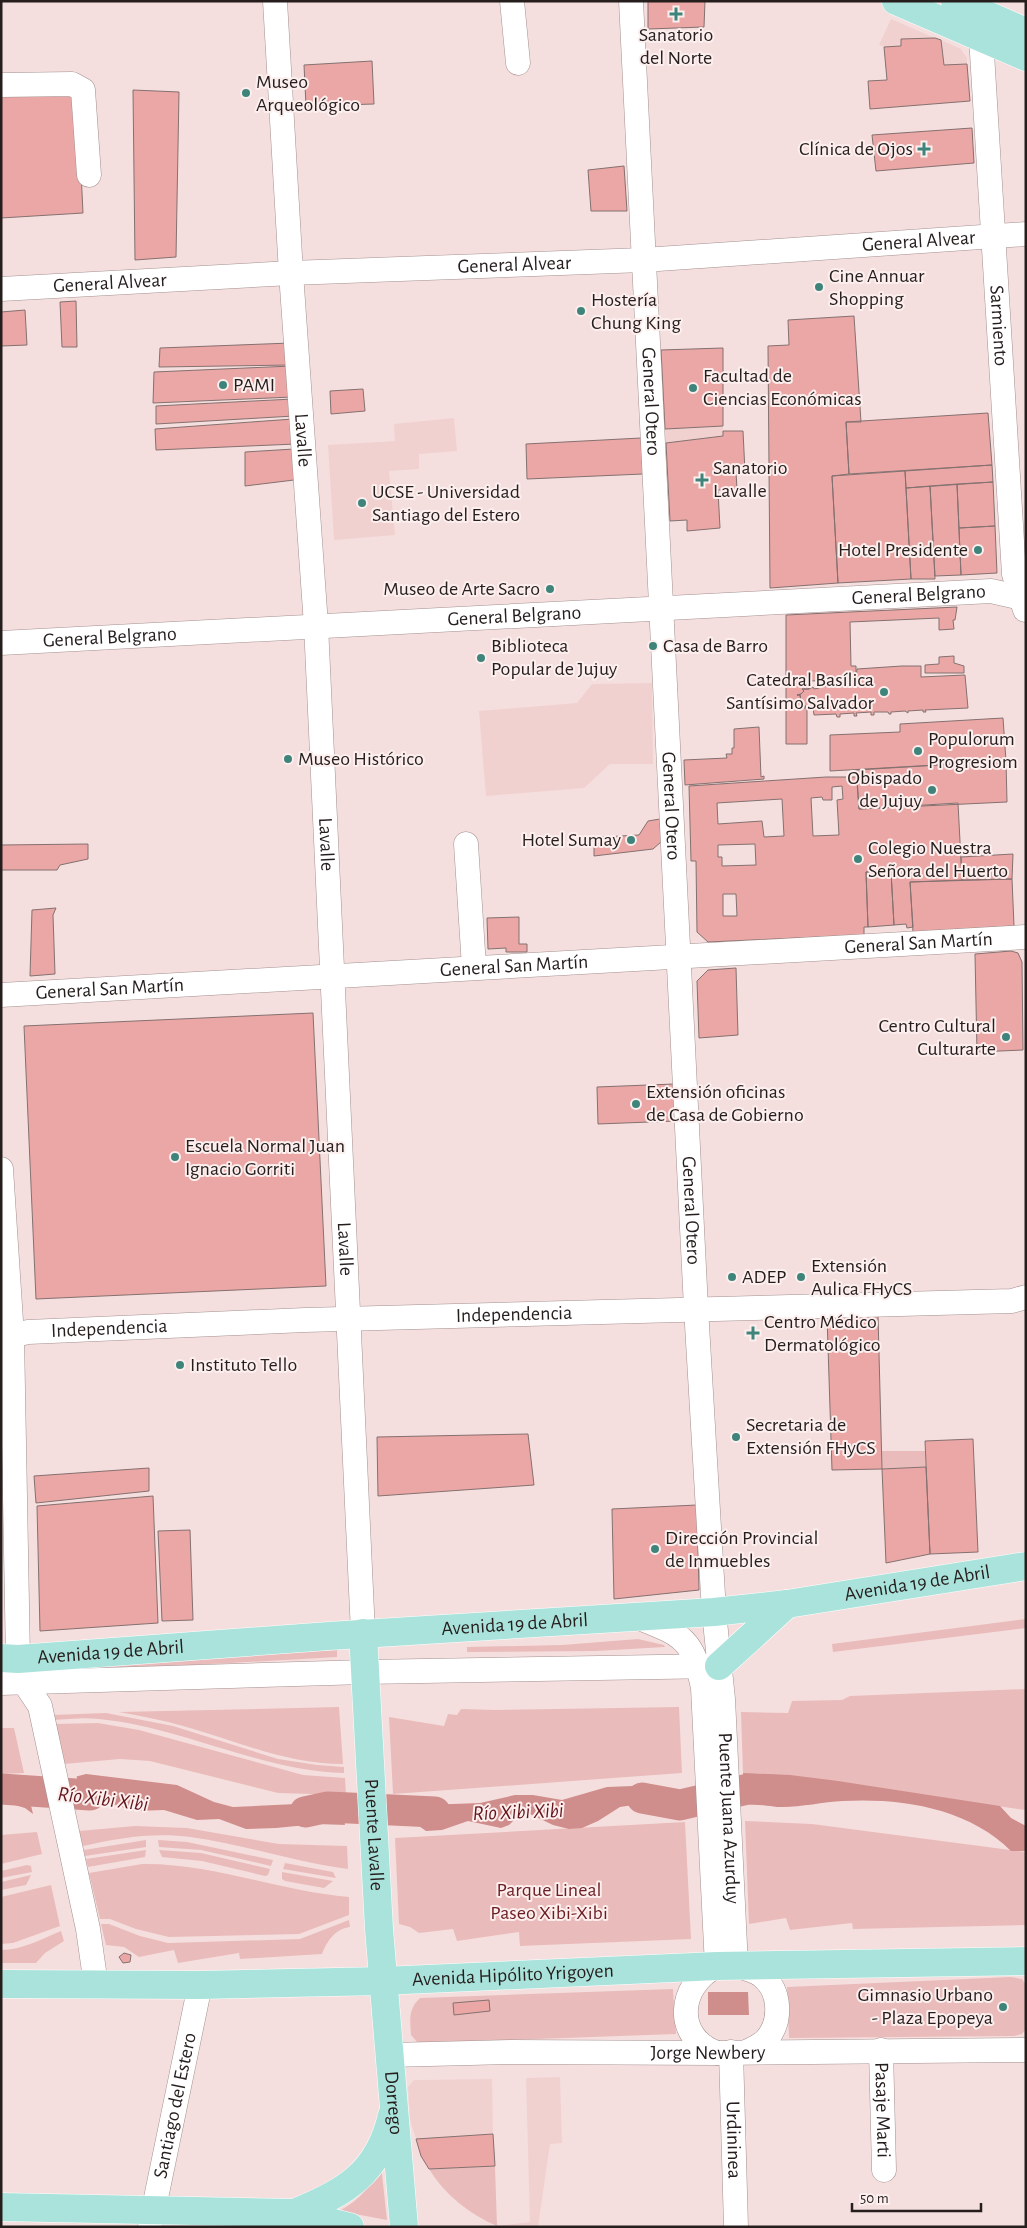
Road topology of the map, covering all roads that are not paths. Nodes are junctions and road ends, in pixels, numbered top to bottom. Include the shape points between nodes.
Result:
1 (275, 1) edge
2 (512, 1) edge
3 (631, 1) edge
4 (896, 1) edge
5 (955, 1) edge
6 (1026, 32) edge
7 (981, 37) junction
8 (1026, 57) edge
9 (518, 63) dead end
10 (1, 85) edge
11 (89, 175) dead end
12 (1026, 234) edge
13 (993, 236) junction
14 (643, 260) junction
15 (291, 273) junction
16 (1, 289) edge
17 (1024, 603) edge
18 (661, 609) junction
19 (316, 625) junction
20 (1, 643) edge
21 (466, 844) dead end
22 (1026, 937) edge
23 (677, 956) junction
24 (474, 967) junction
25 (333, 975) junction
26 (1, 996) edge
27 (1, 1169) edge
28 (1026, 1297) edge
29 (696, 1308) junction
30 (348, 1320) junction
31 (6, 1337) edge
32 (1026, 1566) edge
33 (787, 1604) junction
34 (714, 1612) junction
35 (637, 1618) junction
36 (363, 1633) junction
37 (14, 1666) edge
38 (709, 1667) junction
39 (366, 1680) junction
40 (1, 1682) edge
41 (1026, 1961) edge
42 (726, 1966) junction
43 (383, 1981) junction
44 (1, 1984) edge
45 (96, 1985) junction
46 (200, 1985) junction
47 (880, 2050) junction
48 (1026, 2050) edge
49 (731, 2053) junction
50 (390, 2055) junction
51 (394, 2097) junction
52 (884, 2170) dead end
53 (1, 2207) edge
54 (294, 2213) junction
55 (151, 2219) edge
56 (350, 2227) edge
57 (404, 2227) edge
58 (736, 2227) edge

1 - 15 street, Lavalle
2 - 9 street
3 - 14 street, General Otero
4 - 7 main road
5 - 6 main road
7 - 8 main road
7 - 13 street, Sarmiento
10 - 11 street via 72,84 83,90
12 - 13 street, General Alvear
13 - 14 street, General Alvear
13 - 17 street, Sarmiento via 1014,574
14 - 15 street, General Alvear
14 - 18 street, General Otero
15 - 16 street, General Alvear
15 - 19 street, Lavalle
17 - 18 street, General Belgrano via 991,591
18 - 19 street, General Belgrano
18 - 23 street, General Otero
19 - 20 street, General Belgrano
19 - 25 street, Lavalle
21 - 24 street
22 - 23 street, General San Martín
23 - 24 street, General San Martín
23 - 29 street, General Otero
24 - 25 street, General San Martín
25 - 26 street, General San Martín
25 - 30 street, Lavalle
27 - 31 street
28 - 29 street, Independencia via 1012,1301
29 - 30 street, Independencia
29 - 34 street, General Otero
30 - 31 street, Independencia via 38,1332
30 - 36 street, Lavalle
31 - 37 street
32 - 33 main road, Avenida 19 de Abril
33 - 34 main road, Avenida 19 de Abril
33 - 38 main road
34 - 35 main road, Avenida 19 de Abril
34 - 38 street, General Otero
35 - 36 main road, Avenida 19 de Abril
35 - 38 street via 672,1632
36 - 37 main road, Avenida 19 de Abril
36 - 39 main road, Lavalle
37 - 39 street, Avenida 19 de Abril
37 - 40 street, Avenida 19 de Abril
37 - 45 street via 40,1706 88,1930
38 - 39 street, Avenida 19 de Abril
38 - 42 street, Puente Juana Azurduy via 714,1699
39 - 43 main road, Puente Lavalle
41 - 42 main road, Avenida Hipólito Yrigoyen
42 - 43 main road, Avenida Hipólito Yrigoyen
42 - 49 street via 704,1972 692,1986 686,2014 697,2040
42 - 49 street via 756,1972 764,1977 770,1984 777,2008 776,2023 766,2040 759,2046
43 - 46 main road, Avenida Hipólito Yrigoyen
43 - 50 main road, Dorrego
44 - 45 main road, Avenida Hipólito Yrigoyen
45 - 46 main road, Avenida Hipólito Yrigoyen
46 - 55 street, Santiago del Estero
47 - 48 street, Jorge Newbery
47 - 49 street, Jorge Newbery
47 - 52 street, Pasaje Marti
49 - 50 street, Jorge Newbery
49 - 58 street, Urdininea
50 - 51 main road, Dorrego
51 - 54 main road via 392,2117 384,2139 362,2175 334,2196
51 - 57 main road, Dorrego
53 - 55 main road
54 - 55 main road
54 - 56 main road

